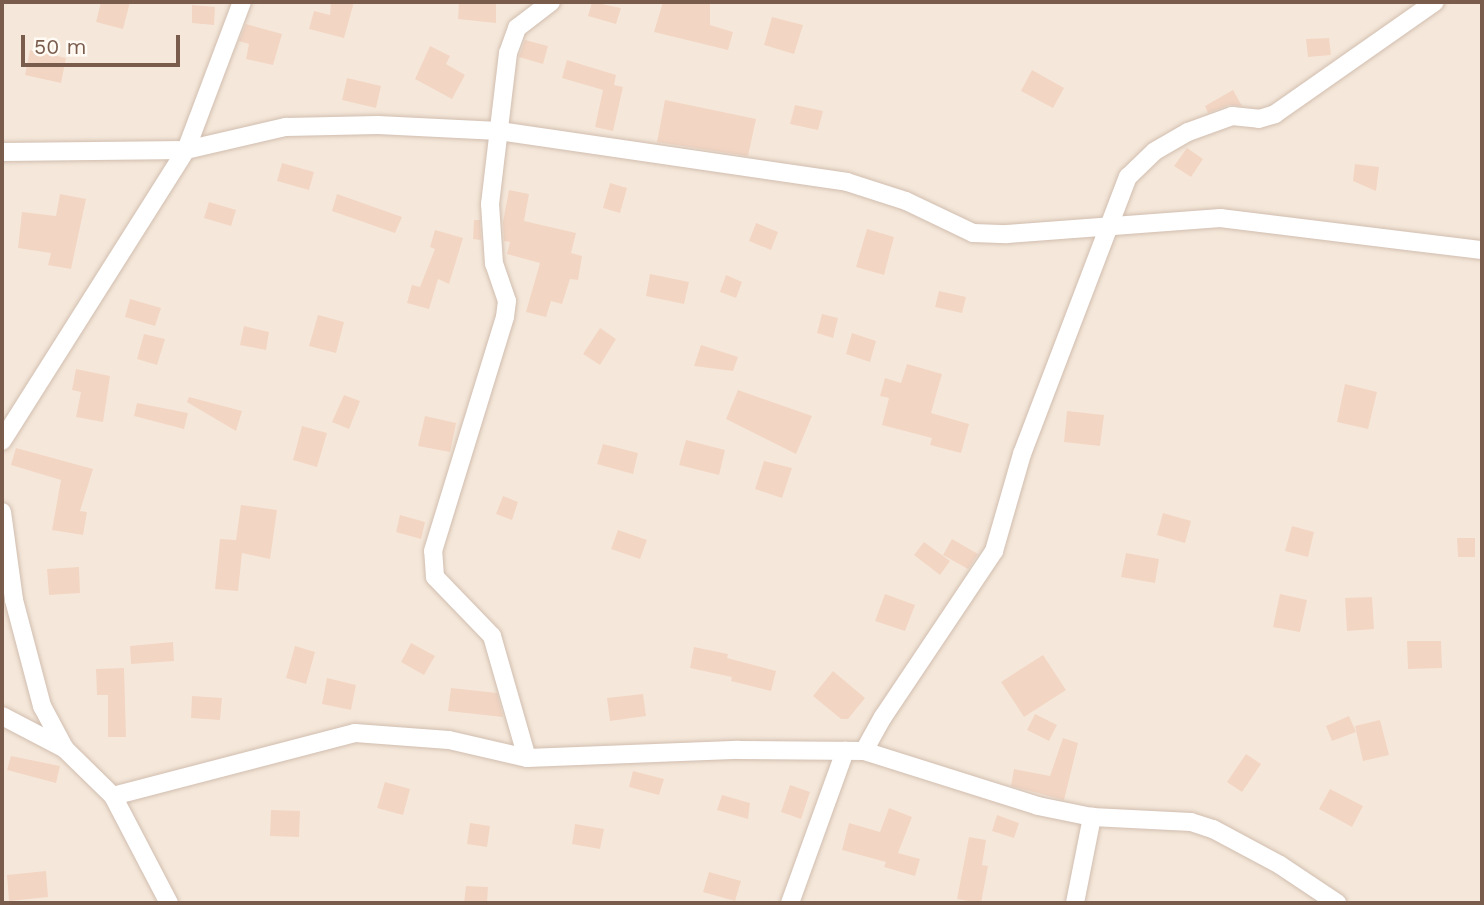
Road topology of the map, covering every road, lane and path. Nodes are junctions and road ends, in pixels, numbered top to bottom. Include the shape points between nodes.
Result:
1 (242, 2) edge
2 (551, 2) edge
3 (1436, 2) edge
4 (499, 131) junction
5 (186, 150) junction
6 (2, 152) edge
7 (1108, 225) junction
8 (1482, 250) edge
9 (2, 441) edge
10 (2, 512) edge
11 (2, 716) edge
12 (65, 750) junction
13 (845, 751) junction
14 (864, 751) junction
15 (527, 758) junction
16 (113, 796) junction
17 (1092, 817) junction
18 (169, 903) edge
19 (790, 903) edge
20 (1075, 903) edge
21 (1337, 903) edge

1 - 5 street
2 - 4 street via 517,28 512,39
3 - 7 street via 1275,114 1259,120 1232,116 1154,151 1128,177
4 - 5 street via 378,125 286,127
4 - 7 street via 847,182 906,201 973,233
4 - 15 street via 489,204 494,264 506,292 505,317 433,563 435,577 492,636
5 - 6 street
5 - 9 street
7 - 8 street via 1220,218
7 - 14 street via 1022,454 994,551
10 - 12 street via 14,600 32,670 42,706
11 - 12 street
12 - 16 street
13 - 14 street
13 - 15 street
13 - 19 street
14 - 17 street via 1038,806
15 - 16 street via 449,740 355,733
16 - 18 street
17 - 20 street
17 - 21 street via 1191,822 1280,865

